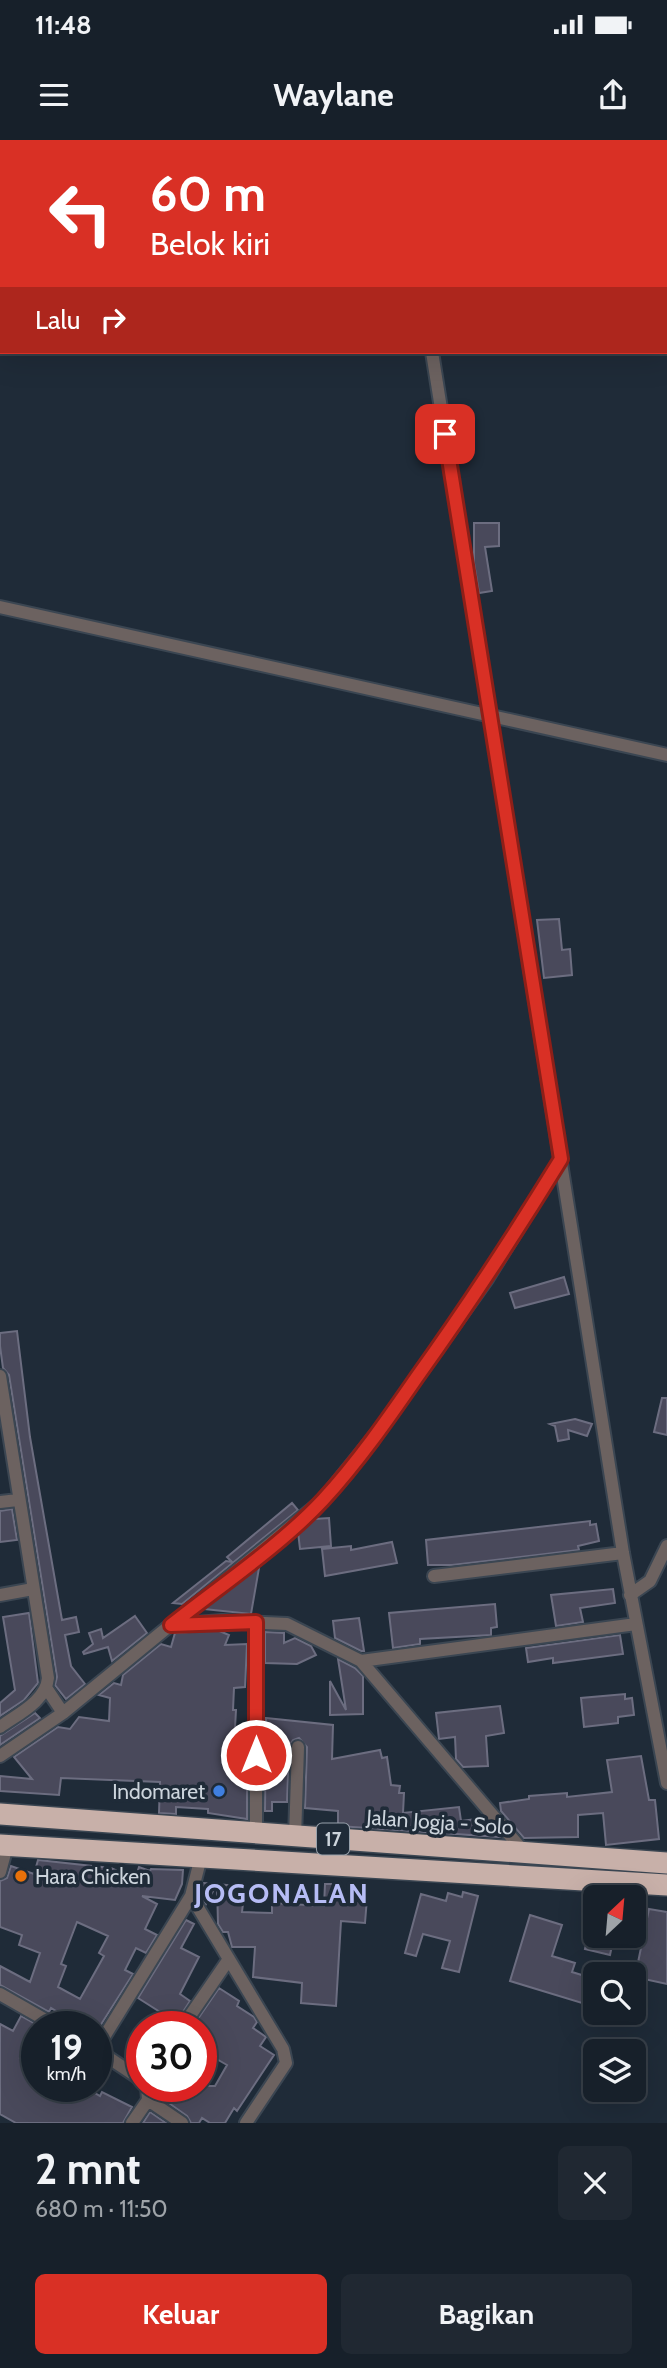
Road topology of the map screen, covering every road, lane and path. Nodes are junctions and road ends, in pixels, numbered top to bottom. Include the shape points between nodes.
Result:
1 (432, 354) edge
2 (0, 607) edge
3 (491, 717) junction
4 (667, 755) edge
5 (561, 1159) junction
6 (0, 1376) edge
7 (6, 1458) edge
8 (18, 1500) junction
9 (0, 1502) edge
10 (667, 1546) edge
11 (623, 1553) junction
12 (434, 1576) dead end
13 (33, 1589) junction
14 (0, 1595) edge
15 (630, 1595) junction
16 (256, 1622) junction
17 (636, 1624) junction
18 (171, 1625) junction
19 (361, 1661) junction
20 (47, 1689) junction
21 (63, 1713) junction
22 (0, 1727) edge
23 (298, 1747) dead end
24 (0, 1756) edge
25 (667, 1783) edge
26 (0, 1814) edge
27 (256, 1834) junction
28 (295, 1837) junction
29 (4, 1845) edge
30 (524, 1853) junction
31 (201, 1857) junction
32 (667, 1863) edge
33 (0, 1872) edge
34 (667, 1885) edge
35 (191, 1896) junction
36 (229, 1959) junction
37 (0, 1994) edge
38 (30, 2011) edge
39 (193, 2011) edge
40 (112, 2024) edge
41 (147, 2102) edge
42 (151, 2102) edge
43 (132, 2123) edge
44 (182, 2123) edge
45 (246, 2123) edge

1 - 3 street
2 - 3 street
3 - 4 street
3 - 5 street
5 - 11 street
5 - 18 street via 487,1279 381,1428 322,1501
6 - 7 street
7 - 8 street
8 - 9 street
8 - 13 street
10 - 15 street via 650,1581
11 - 12 street
11 - 15 street
13 - 14 street
13 - 20 street
15 - 17 street
16 - 18 street
16 - 19 street via 288,1624
16 - 27 street
17 - 19 street
17 - 25 street
18 - 21 street
19 - 30 street
20 - 21 street
20 - 22 street
21 - 24 street
23 - 28 street
26 - 27 highway, Jalan Jogja - Solo / 17
27 - 28 highway, Jalan Jogja - Solo / 17
28 - 30 highway, Jalan Jogja - Solo / 17
29 - 31 highway, 17
29 - 33 street
30 - 32 highway, Jalan Jogja - Solo / 17
31 - 34 highway, 17
31 - 35 street
35 - 36 street
35 - 40 street
36 - 39 street
36 - 45 street via 286,2063
37 - 38 street
41 - 43 street
42 - 44 street

